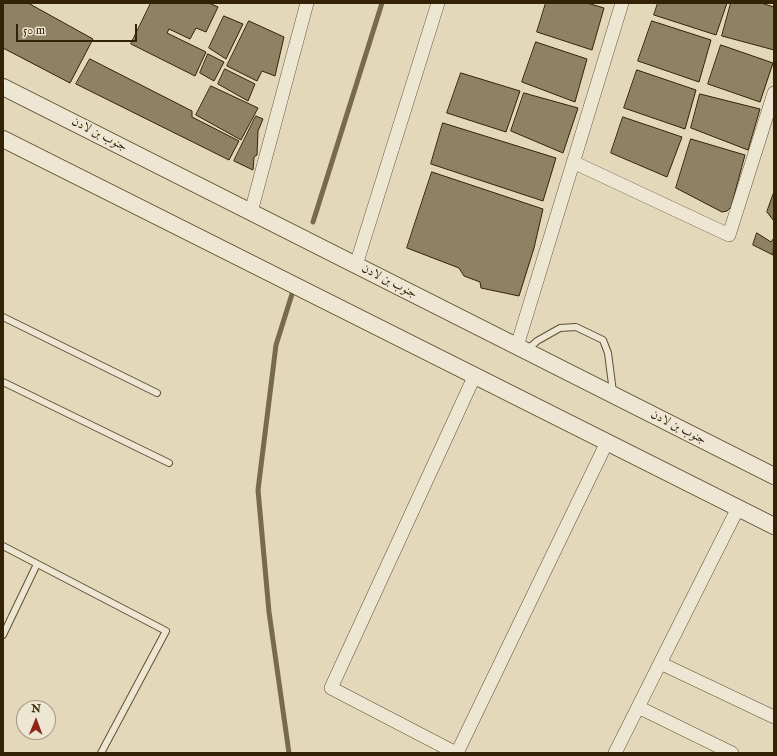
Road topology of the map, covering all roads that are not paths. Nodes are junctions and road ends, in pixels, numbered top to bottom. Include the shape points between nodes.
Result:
1 (307, 3) edge
2 (438, 3) edge
3 (622, 3) edge
4 (3, 87) edge
5 (774, 92) edge
6 (3, 138) edge
7 (573, 162) junction
8 (251, 212) junction
9 (356, 265) junction
10 (3, 317) edge
11 (521, 349) junction
12 (474, 375) junction
13 (3, 382) edge
14 (157, 392) dead end
15 (614, 395) junction
16 (607, 442) junction
17 (169, 463) dead end
18 (774, 476) edge
19 (738, 508) junction
20 (774, 526) edge
21 (3, 546) edge
22 (37, 564) junction
23 (3, 635) edge
24 (660, 663) junction
25 (638, 707) junction
26 (774, 716) edge
27 (101, 753) edge
28 (456, 753) edge
29 (615, 753) edge
30 (732, 753) edge

1 - 8 street
2 - 9 street
3 - 7 street
4 - 8 street, جنوب بن لادن
5 - 7 street via 729,235
6 - 12 street
7 - 11 street
8 - 9 street, جنوب بن لادن
9 - 11 street, جنوب بن لادن
10 - 14 lane
11 - 15 street, جنوب بن لادن
11 - 15 lane via 560,328 576,327 603,340 608,353
12 - 16 street
12 - 28 street via 331,688
13 - 17 lane
15 - 18 street, جنوب بن لادن
16 - 19 street
16 - 28 street
19 - 20 street
19 - 24 street
21 - 22 lane
22 - 23 lane
22 - 27 lane via 166,631
24 - 25 street
24 - 26 street
25 - 29 street
25 - 30 street

